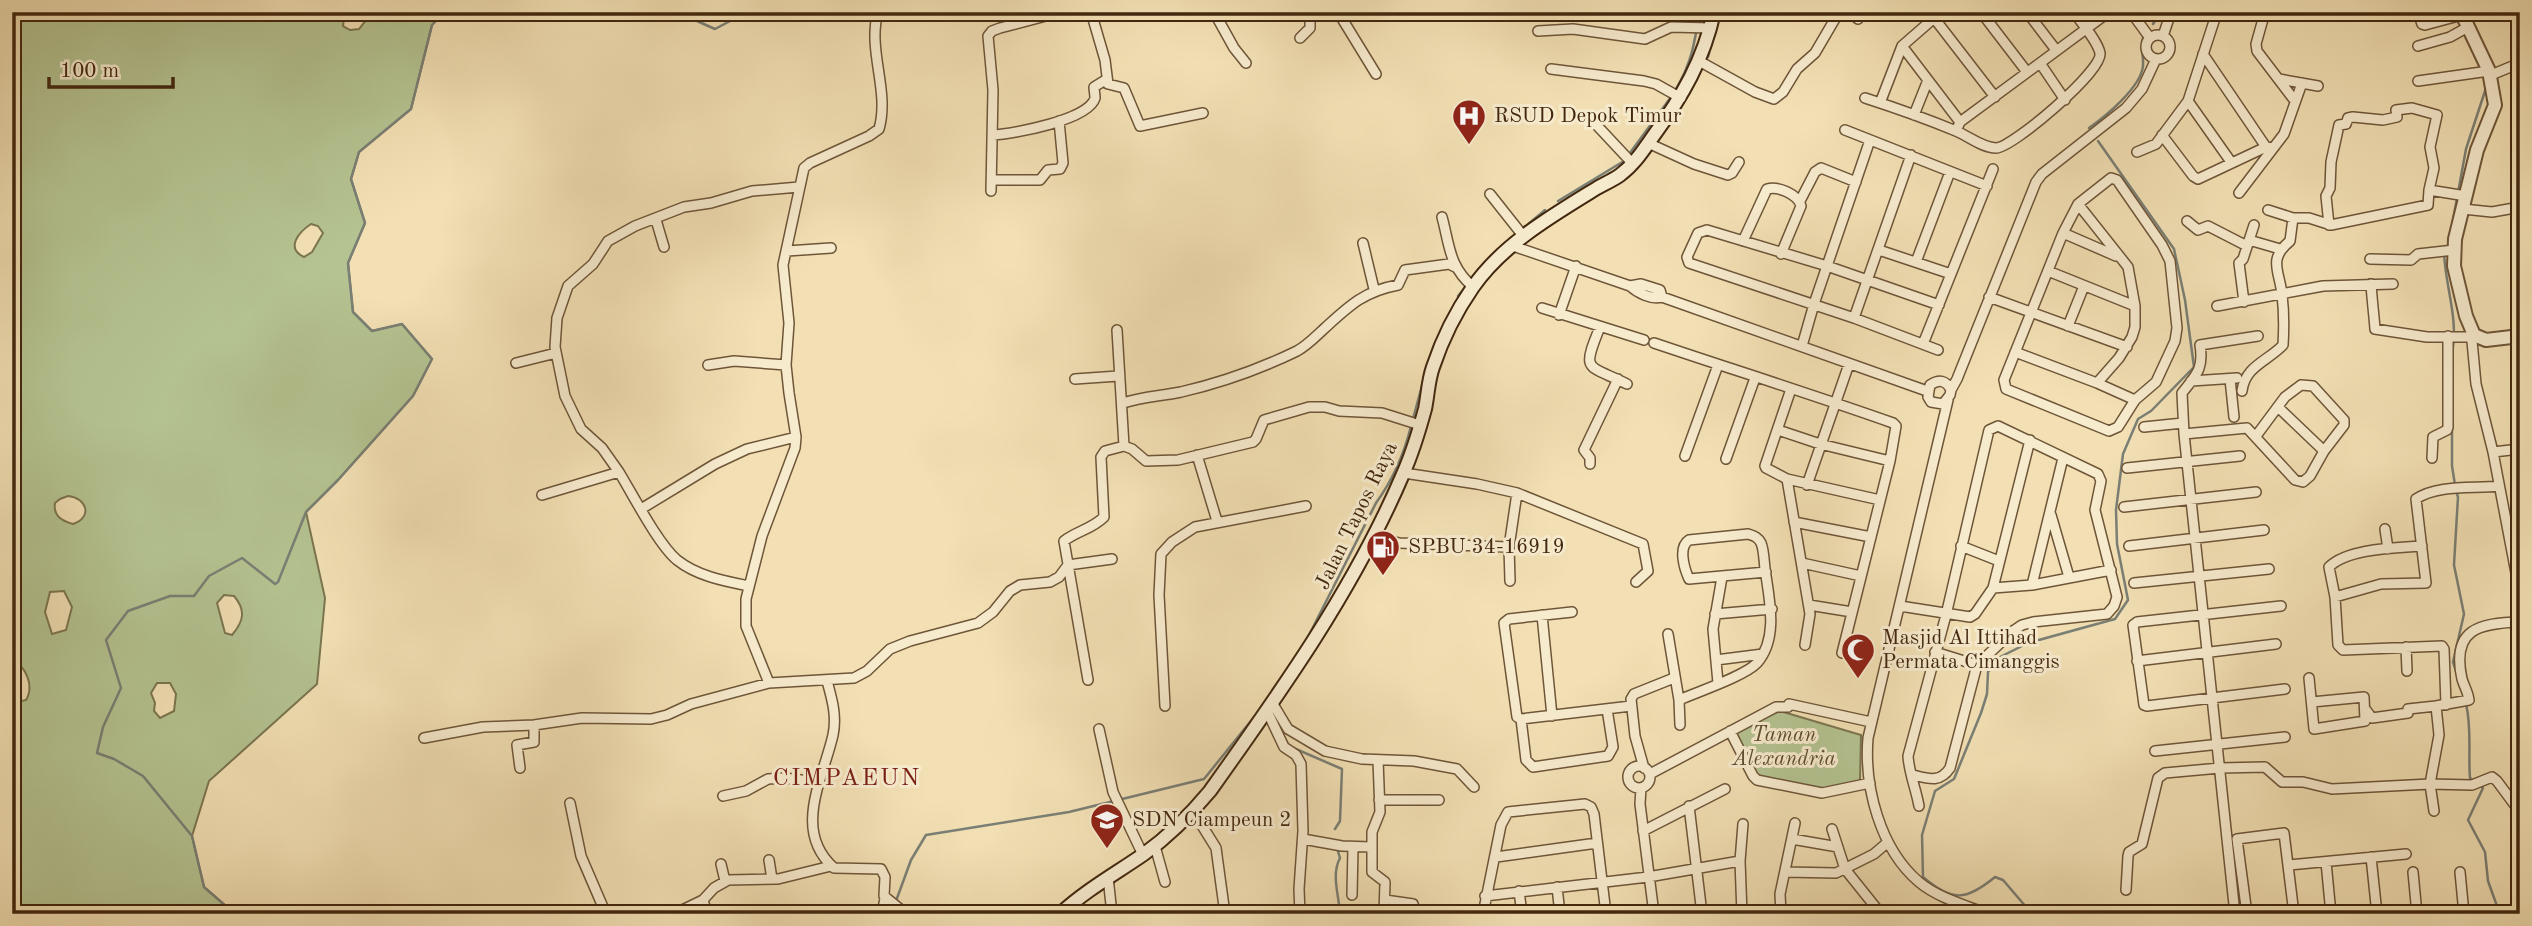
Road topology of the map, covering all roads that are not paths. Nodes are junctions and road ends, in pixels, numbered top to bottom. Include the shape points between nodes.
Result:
1 (878, 12) edge
2 (1061, 12) edge
3 (1091, 12) edge
4 (1214, 12) edge
5 (1310, 12) edge
6 (1338, 12) edge
7 (1714, 12) edge
8 (1839, 12) edge
9 (1849, 12) edge
10 (1981, 12) edge
11 (2027, 12) edge
12 (2074, 12) edge
13 (2109, 12) edge
14 (2131, 12) edge
15 (2171, 12) edge
16 (2217, 12) edge
17 (2265, 12) edge
18 (2418, 12) edge
19 (1937, 15) edge
20 (2459, 15) edge
21 (1858, 19) dead end
22 (1703, 28) junction
23 (2465, 29) junction
24 (2086, 30) junction
25 (1538, 31) dead end
26 (2163, 36) junction
27 (1300, 38) dead end
28 (2150, 38) junction
29 (1902, 46) junction
30 (2418, 47) dead end
31 (2056, 50) junction
32 (2203, 54) junction
33 (2156, 59) junction
34 (1699, 61) junction
35 (1246, 63) dead end
36 (2040, 63) junction
37 (2520, 63) edge
38 (1551, 69) dead end
39 (2027, 72) junction
40 (2486, 72) junction
41 (1376, 74) dead end
42 (1107, 79) junction
43 (2279, 79) junction
44 (1928, 80) junction
45 (2418, 81) dead end
46 (2302, 83) junction
47 (2318, 86) dead end
48 (1680, 97) junction
49 (1995, 97) junction
50 (1865, 98) dead end
51 (2064, 100) junction
52 (2188, 101) junction
53 (2295, 101) junction
54 (1880, 103) junction
55 (1203, 114) dead end
56 (1914, 116) junction
57 (1589, 117) dead end
58 (1059, 121) junction
59 (1958, 127) junction
60 (1845, 130) dead end
61 (993, 135) junction
62 (2162, 135) junction
63 (1870, 139) junction
64 (1648, 143) junction
65 (2269, 147) junction
66 (2137, 152) dead end
67 (1911, 156) junction
68 (1629, 160) junction
69 (1739, 162) dead end
70 (2231, 162) junction
71 (1993, 169) dead end
72 (1950, 172) junction
73 (992, 180) junction
74 (1856, 182) junction
75 (1987, 186) junction
76 (799, 187) junction
77 (2429, 190) junction
78 (991, 191) dead end
79 (2239, 193) dead end
80 (1490, 194) dead end
81 (2466, 196) junction
82 (1800, 201) junction
83 (2078, 204) junction
84 (2520, 206) edge
85 (2463, 209) junction
86 (2268, 210) dead end
87 (1442, 217) dead end
88 (2293, 218) junction
89 (656, 220) junction
90 (2187, 220) dead end
91 (2255, 225) dead end
92 (2329, 225) junction
93 (1520, 232) junction
94 (2063, 233) junction
95 (1743, 241) junction
96 (1363, 243) dead end
97 (2248, 243) junction
98 (1513, 246) junction
99 (664, 247) dead end
100 (831, 248) dead end
101 (1879, 250) junction
102 (2280, 250) junction
103 (787, 251) junction
104 (2447, 251) junction
105 (1781, 254) junction
106 (2120, 258) junction
107 (2370, 259) dead end
108 (1916, 262) junction
109 (1576, 266) junction
110 (1455, 267) junction
111 (1826, 267) junction
112 (2048, 271) junction
113 (1951, 274) junction
114 (1867, 281) junction
115 (2371, 284) junction
116 (2393, 284) dead end
117 (2084, 285) junction
118 (1472, 286) junction
119 (1374, 289) junction
120 (2282, 295) junction
121 (1989, 297) junction
122 (2244, 302) junction
123 (1814, 304) junction
124 (1939, 305) junction
125 (2135, 306) junction
126 (2217, 306) dead end
127 (1542, 308) dead end
128 (2031, 313) junction
129 (1559, 315) junction
130 (1854, 318) junction
131 (2068, 326) junction
132 (1600, 327) junction
133 (1116, 330) dead end
134 (2258, 336) dead end
135 (2452, 336) junction
136 (2473, 336) junction
137 (2520, 336) edge
138 (1644, 340) dead end
139 (1654, 343) dead end
140 (1923, 344) junction
141 (1802, 346) junction
142 (2127, 347) junction
143 (1938, 350) dead end
144 (2015, 352) junction
145 (556, 353) junction
146 (516, 363) dead end
147 (1849, 364) junction
148 (708, 365) dead end
149 (786, 365) junction
150 (1718, 365) junction
151 (1118, 376) junction
152 (1755, 378) junction
153 (1075, 379) dead end
154 (2191, 381) junction
155 (2097, 383) junction
156 (1791, 389) junction
157 (1951, 390) junction
158 (1927, 391) junction
159 (2242, 391) dead end
160 (1948, 400) junction
161 (2135, 400) junction
162 (1834, 402) junction
163 (1123, 403) junction
164 (2279, 408) junction
165 (2234, 417) dead end
166 (1418, 424) junction
167 (2183, 424) junction
168 (2144, 427) dead end
169 (1777, 430) junction
170 (2184, 434) junction
171 (2256, 436) junction
172 (796, 437) junction
173 (2030, 440) junction
174 (1820, 444) junction
175 (1124, 446) junction
176 (2520, 449) edge
177 (2324, 451) junction
178 (2493, 452) junction
179 (1197, 455) junction
180 (1685, 456) dead end
181 (2240, 456) dead end
182 (2063, 458) junction
183 (2432, 458) dead end
184 (1726, 460) dead end
185 (1890, 461) junction
186 (2187, 461) junction
187 (1590, 464) dead end
188 (2127, 468) dead end
189 (619, 472) junction
190 (1404, 473) junction
191 (1787, 479) junction
192 (1807, 485) junction
193 (2499, 486) junction
194 (2256, 492) dead end
195 (1517, 493) junction
196 (542, 495) dead end
197 (1880, 500) junction
198 (2191, 500) junction
199 (1306, 506) dead end
200 (2124, 507) dead end
201 (642, 509) junction
202 (2051, 514) junction
203 (1217, 521) junction
204 (1794, 522) junction
205 (2264, 530) dead end
206 (2385, 530) dead end
207 (1871, 537) junction
208 (1373, 538) junction
209 (2195, 539) junction
210 (2422, 545) junction
211 (1961, 546) junction
212 (2129, 546) dead end
213 (1509, 547) junction
214 (2388, 549) junction
215 (1112, 559) dead end
216 (1999, 561) junction
217 (1802, 563) junction
218 (1068, 565) junction
219 (2269, 569) dead end
220 (2111, 570) junction
221 (1766, 572) junction
222 (1861, 576) junction
223 (2199, 576) junction
224 (1722, 577) junction
225 (2069, 577) junction
226 (1510, 580) dead end
227 (1636, 582) dead end
228 (2134, 583) dead end
229 (2520, 583) edge
230 (2032, 585) junction
231 (749, 586) junction
232 (1993, 588) junction
233 (2335, 597) junction
234 (1808, 605) junction
235 (1900, 606) junction
236 (2281, 606) dead end
237 (1772, 609) junction
238 (1572, 612) dead end
239 (1852, 612) junction
240 (1715, 614) junction
241 (2203, 614) junction
242 (1542, 615) junction
243 (1946, 615) junction
244 (2520, 622) edge
245 (1668, 634) dead end
246 (2276, 644) dead end
247 (1805, 645) dead end
248 (2406, 647) junction
249 (1936, 652) junction
250 (1763, 653) junction
251 (1843, 653) dead end
252 (2207, 653) junction
253 (1716, 660) junction
254 (2137, 661) junction
255 (1977, 665) junction
256 (2407, 671) dead end
257 (1674, 678) junction
258 (2309, 678) dead end
259 (1088, 680) dead end
260 (827, 681) junction
261 (1718, 682) junction
262 (769, 683) junction
263 (2285, 689) dead end
264 (2212, 699) junction
265 (1679, 700) junction
266 (2312, 702) junction
267 (1165, 706) dead end
268 (1631, 706) junction
269 (2441, 706) junction
270 (1270, 707) junction
271 (2365, 708) junction
272 (1607, 709) junction
273 (1552, 716) junction
274 (1521, 719) junction
275 (534, 724) junction
276 (1871, 724) junction
277 (1680, 725) dead end
278 (1099, 729) dead end
279 (1730, 730) junction
280 (2285, 737) dead end
281 (424, 738) dead end
282 (2217, 745) junction
283 (2155, 751) dead end
284 (1378, 760) junction
285 (520, 768) dead end
286 (2220, 768) junction
287 (1647, 771) junction
288 (1913, 775) junction
289 (818, 782) junction
290 (1870, 783) junction
291 (2430, 784) junction
292 (1474, 787) dead end
293 (1641, 788) junction
294 (1725, 789) dead end
295 (723, 796) dead end
296 (1379, 800) junction
297 (1439, 800) dead end
298 (570, 803) dead end
299 (1689, 806) junction
300 (1919, 806) dead end
301 (1193, 811) junction
302 (2434, 811) dead end
303 (2520, 812) edge
304 (1795, 822) dead end
305 (1743, 824) dead end
306 (1832, 829) dead end
307 (1643, 831) junction
308 (1303, 839) junction
309 (1791, 839) junction
310 (1887, 841) junction
311 (1597, 844) junction
312 (1155, 846) junction
313 (1353, 847) junction
314 (1371, 847) junction
315 (1838, 847) junction
316 (2406, 853) dead end
317 (1143, 855) junction
318 (1496, 857) junction
319 (2371, 857) junction
320 (769, 860) dead end
321 (1740, 862) junction
322 (2326, 862) junction
323 (721, 864) dead end
324 (831, 866) junction
325 (2289, 866) junction
326 (1697, 868) junction
327 (1845, 869) junction
328 (1786, 872) junction
329 (2413, 872) dead end
330 (2459, 872) dead end
331 (1108, 877) junction
332 (1648, 877) junction
333 (772, 879) junction
334 (725, 881) junction
335 (1165, 882) dead end
336 (1603, 882) junction
337 (1557, 887) junction
338 (2126, 890) dead end
339 (1519, 891) junction
340 (1352, 895) dead end
341 (1485, 896) junction
342 (703, 900) junction
343 (886, 900) junction
344 (1385, 900) junction
345 (1872, 903) junction
346 (1240, 912) edge
347 (606, 914) edge
348 (674, 914) edge
349 (707, 914) edge
350 (882, 914) edge
351 (906, 914) edge
352 (1060, 914) edge
353 (1112, 914) edge
354 (1227, 914) edge
355 (1300, 914) edge
356 (1384, 914) edge
357 (1416, 914) edge
358 (1483, 914) edge
359 (1522, 914) edge
360 (1560, 914) edge
361 (1606, 914) edge
362 (1654, 914) edge
363 (1702, 914) edge
364 (1742, 914) edge
365 (1781, 914) edge
366 (1867, 914) edge
367 (1881, 914) edge
368 (1988, 914) edge
369 (2235, 914) edge
370 (2247, 914) edge
371 (2294, 914) edge
372 (2331, 914) edge
373 (2377, 914) edge
374 (2417, 914) edge
375 (2464, 914) edge

1 - 76 street via 874,26 881,95 879,129 810,163
2 - 61 street via 1000,28 988,36
3 - 42 street
4 - 35 street
5 - 27 street via 1310,28
6 - 41 street
7 - 22 main road, Jalan Tapos Raya
8 - 34 street via 1815,53 1774,99
9 - 21 street
10 - 39 street
11 - 31 street
12 - 24 street
13 - 24 street
14 - 28 street
15 - 26 street
16 - 32 street
17 - 43 street via 2256,44
18 - 20 street via 2425,25
19 - 29 street
19 - 49 street
20 - 23 main road
22 - 25 street via 1666,28 1645,39 1573,29
22 - 34 main road, Jalan Tapos Raya
23 - 30 street
23 - 40 main road
24 - 31 street
24 - 51 street via 2100,54 2099,61
26 - 28 street
26 - 33 street via 2170,50
28 - 33 street via 2147,50
29 - 44 street
29 - 54 street
31 - 36 street
32 - 52 street
32 - 65 street
33 - 121 street via 2142,89 2126,108 2036,182
34 - 48 main road, Jalan Tapos Raya
36 - 39 street
36 - 51 street
37 - 40 street
38 - 48 street via 1644,80
39 - 49 street
40 - 45 street
40 - 81 main road via 2494,113 2482,132
42 - 55 street via 1109,86 1124,88 1140,126
42 - 58 street via 1094,87 1091,104
43 - 46 street
43 - 53 street
44 - 56 street
44 - 59 street
46 - 47 street
46 - 53 street
48 - 64 main road, Jalan Tapos Raya
49 - 59 street
50 - 54 street
51 - 59 street via 1999,148 1990,148
52 - 62 street
52 - 70 street
53 - 65 street via 2284,134
54 - 56 street
56 - 59 street
57 - 68 street
58 - 61 street via 1017,134
58 - 73 street via 1060,169 1048,170 1036,181
60 - 63 street
61 - 73 street
62 - 66 street via 2153,147
62 - 70 street via 2193,176 2203,177
63 - 67 street
63 - 74 street
64 - 68 main road, Jalan Tapos Raya
64 - 69 street via 1728,174
65 - 70 street
65 - 79 street
67 - 72 street
67 - 101 street
68 - 93 main road, Jalan Tapos Raya via 1619,176
71 - 75 street
72 - 75 street
72 - 108 street
73 - 78 street
74 - 82 street via 1821,168
74 - 111 street
75 - 113 street
76 - 89 street via 752,191 672,210
76 - 103 street
77 - 81 street
77 - 92 street via 2428,205
77 - 92 street via 2434,169 2430,147 2437,115 2412,108 2396,110 2397,117 2390,120 2348,118 2346,124 2339,125 2331,162 2326,196
80 - 93 street
81 - 85 main road
82 - 95 street via 1773,187 1767,189
82 - 105 street
83 - 94 street
83 - 106 street
83 - 161 street via 2114,178 2170,261 2177,334 2156,382
84 - 85 street via 2492,212
85 - 104 main road
86 - 88 street
87 - 110 street
88 - 92 street
88 - 102 street via 2290,241
89 - 99 street
89 - 145 street via 608,241 593,264 571,281 557,318
90 - 97 street via 2197,230 2208,226
91 - 97 street
93 - 98 main road, Jalan Tapos Raya
94 - 106 street
94 - 112 street
95 - 105 street
95 - 123 street via 1702,231 1687,260
96 - 119 street
97 - 102 street
97 - 122 street via 2239,266
98 - 109 street
98 - 118 main road, Jalan Tapos Raya
100 - 103 street
101 - 108 street
101 - 114 street
102 - 120 street via 2275,270
103 - 149 street via 783,265 789,323
104 - 107 street via 2418,254 2409,261
104 - 136 main road
105 - 111 street
106 - 125 street via 2131,276
108 - 113 street
109 - 129 street
109 - 141 street
110 - 118 street
110 - 119 street via 1405,270 1398,285
111 - 114 street
111 - 123 street
112 - 117 street
112 - 128 street
113 - 124 street
114 - 124 street
114 - 130 street
115 - 116 street
115 - 120 street via 2323,286
115 - 135 street via 2375,329
117 - 125 street
117 - 131 street
118 - 166 main road, Jalan Tapos Raya via 1433,366
119 - 163 street via 1310,342 1266,365 1205,386
120 - 122 street
120 - 159 street via 2283,345 2255,366
121 - 128 street
121 - 157 street
122 - 126 street
123 - 130 street
123 - 141 street
124 - 140 street
125 - 142 street via 2135,327
127 - 129 street
128 - 131 street
128 - 144 street
129 - 132 street
130 - 140 street
131 - 142 street
132 - 138 street
132 - 187 street via 1589,365 1623,382 1584,450
133 - 151 street
134 - 154 street via 2200,345 2199,372
135 - 136 street
135 - 183 street via 2448,427 2433,437
136 - 137 main road via 2486,340
136 - 178 street via 2476,384
139 - 150 street
140 - 143 street
141 - 147 street
142 - 155 street
144 - 155 street
144 - 161 street via 2004,380 2006,389 2109,431 2118,427
145 - 146 street
145 - 189 street via 565,396 576,420
147 - 158 street
147 - 162 street
148 - 149 street via 734,361
149 - 172 street
150 - 152 street
150 - 180 street
151 - 153 street
151 - 163 street
152 - 156 street
152 - 184 street
154 - 165 street via 2234,378
154 - 167 street via 2182,393
155 - 161 street
156 - 162 street
156 - 169 street
157 - 158 street via 1948,384 1936,381
157 - 160 street
158 - 160 street via 1931,401 1943,404
160 - 235 street
162 - 174 street
162 - 185 street via 1893,423 1896,431
163 - 175 street
164 - 171 street
164 - 177 street
164 - 177 street via 2292,390 2313,386 2344,420
166 - 179 street via 1382,413 1309,407 1264,420 1252,442
166 - 190 main road, Jalan Tapos Raya
167 - 168 street
167 - 170 street
169 - 174 street
169 - 191 street via 1765,466
170 - 171 street via 2247,428
170 - 186 street
171 - 177 street via 2295,480 2303,482
172 - 201 street via 747,449
172 - 231 street
173 - 182 street
173 - 211 street via 1998,426 1989,430
173 - 216 street
174 - 185 street
174 - 192 street
175 - 179 street via 1146,461
175 - 218 street via 1105,451 1101,457 1104,517 1096,526 1064,541
176 - 178 street
178 - 193 street
179 - 203 street
181 - 186 street
182 - 202 street
182 - 220 street via 2098,474 2101,481 2095,510
185 - 197 street
186 - 188 street
186 - 198 street
189 - 196 street
189 - 201 street
190 - 195 street
190 - 208 main road, Jalan Tapos Raya
191 - 192 street
191 - 204 street
192 - 197 street
193 - 210 street via 2427,493 2416,499
193 - 229 street
194 - 198 street
195 - 213 street
195 - 227 street via 1643,544 1648,571
197 - 207 street
198 - 200 street
198 - 209 street
199 - 203 street
201 - 231 street via 679,562 707,576
202 - 225 street
202 - 230 street
203 - 267 street via 1184,533 1161,554
204 - 207 street
204 - 217 street
205 - 209 street
206 - 214 street
207 - 222 street
208 - 213 street
208 - 270 main road, Jalan Tapos Raya via 1326,622
209 - 212 street
209 - 223 street
210 - 214 street
210 - 233 street via 2426,583 2381,584
211 - 216 street
211 - 243 street
213 - 226 street
214 - 233 street via 2336,560 2329,567
215 - 218 street
216 - 232 street
217 - 222 street
217 - 234 street
218 - 259 street
218 - 260 street via 1050,582 1020,585 1010,591 978,623 910,641 890,649 859,676
219 - 223 street
220 - 225 street
220 - 255 street via 2117,597 2107,614 2022,625
221 - 224 street
221 - 224 street via 1762,545 1755,536 1685,542 1689,579
221 - 237 street
222 - 239 street
223 - 228 street
223 - 241 street
224 - 240 street
225 - 230 street
230 - 232 street
231 - 262 street via 746,626
232 - 243 street via 1973,616
233 - 248 street via 2341,649
234 - 239 street
234 - 247 street
235 - 243 street
235 - 276 street
236 - 241 street
237 - 240 street
237 - 250 street
238 - 242 street
239 - 251 street
240 - 253 street
241 - 252 street
241 - 254 street via 2137,622 2133,625
242 - 273 street
242 - 274 street via 1504,623 1515,714
243 - 249 street
244 - 269 street via 2498,622 2467,634 2460,659 2465,701
245 - 257 street
246 - 252 street
248 - 256 street
248 - 269 street via 2443,647
249 - 255 street
249 - 288 street via 1908,756
250 - 253 street
250 - 261 street via 1756,664
252 - 254 street
252 - 264 street
253 - 261 street
254 - 264 street via 2144,705
255 - 288 street via 1950,768 1940,779
257 - 265 street
257 - 268 street via 1634,694
258 - 266 street
260 - 262 street
260 - 289 street via 833,734
261 - 265 street
262 - 275 street via 658,718 600,716
263 - 264 street
264 - 282 street
265 - 277 street
266 - 271 street via 2364,697
266 - 271 street via 2314,729 2365,721
268 - 272 street
268 - 287 street
269 - 271 street via 2372,718
269 - 291 street
270 - 284 street via 1287,729 1325,751
270 - 301 main road, Jalan Tapos Raya
270 - 308 street via 1284,747 1300,758
272 - 273 street
272 - 274 street via 1612,747 1608,756 1533,767 1526,760
273 - 274 street
275 - 281 street
275 - 285 street via 534,742 517,745
276 - 279 street via 1789,704
276 - 290 street via 1866,755
278 - 317 street via 1117,802
279 - 287 street
279 - 290 street via 1757,780 1822,793
280 - 282 street
282 - 283 street
282 - 286 street
284 - 292 street via 1457,769
284 - 296 street
286 - 291 street via 2265,767 2282,782 2332,789
286 - 338 street via 2158,778 2143,844 2129,852
286 - 369 street
287 - 293 street via 1649,781
287 - 293 street via 1633,768 1628,778 1631,785
288 - 300 street
289 - 295 street via 768,779
289 - 324 street via 812,825 818,848
290 - 310 street
291 - 302 street
291 - 303 street via 2472,785 2494,778
293 - 307 street
294 - 299 street
296 - 297 street
296 - 314 street
298 - 347 street via 581,856
299 - 307 street
299 - 326 street
301 - 312 main road, Jalan Tapos Raya
301 - 354 street via 1216,848
304 - 309 street
305 - 321 street
306 - 315 street
307 - 332 street
308 - 313 street
308 - 355 street
309 - 315 street
309 - 328 street
310 - 327 street
310 - 368 street via 1919,881 1946,898
311 - 318 street
311 - 318 street via 1594,814 1586,804 1508,812
311 - 336 street
312 - 317 main road, Jalan Tapos Raya
312 - 335 street
313 - 314 street
313 - 340 street
314 - 344 street via 1372,872 1384,879
315 - 327 street
316 - 319 street
317 - 331 main road, Jalan Tapos Raya
318 - 341 street
319 - 322 street
319 - 373 street
320 - 333 street
321 - 326 street
321 - 364 street
322 - 325 street
322 - 372 street
323 - 334 street
324 - 333 street
324 - 343 street via 881,869 886,877
325 - 370 street via 2284,833 2237,839
325 - 371 street
326 - 332 street
326 - 363 street
327 - 328 street via 1832,874
327 - 345 street
328 - 365 street
329 - 374 street
330 - 375 street
331 - 352 main road, Jalan Tapos Raya
331 - 353 street
332 - 336 street
332 - 362 street
333 - 334 street
334 - 342 street
336 - 337 street
336 - 361 street
337 - 339 street
337 - 360 street
339 - 341 street
339 - 359 street
341 - 358 street
342 - 348 street
342 - 349 street
343 - 350 street
343 - 351 street
344 - 356 street
344 - 357 street via 1413,904
345 - 366 street
345 - 367 street
346 - 354 street

